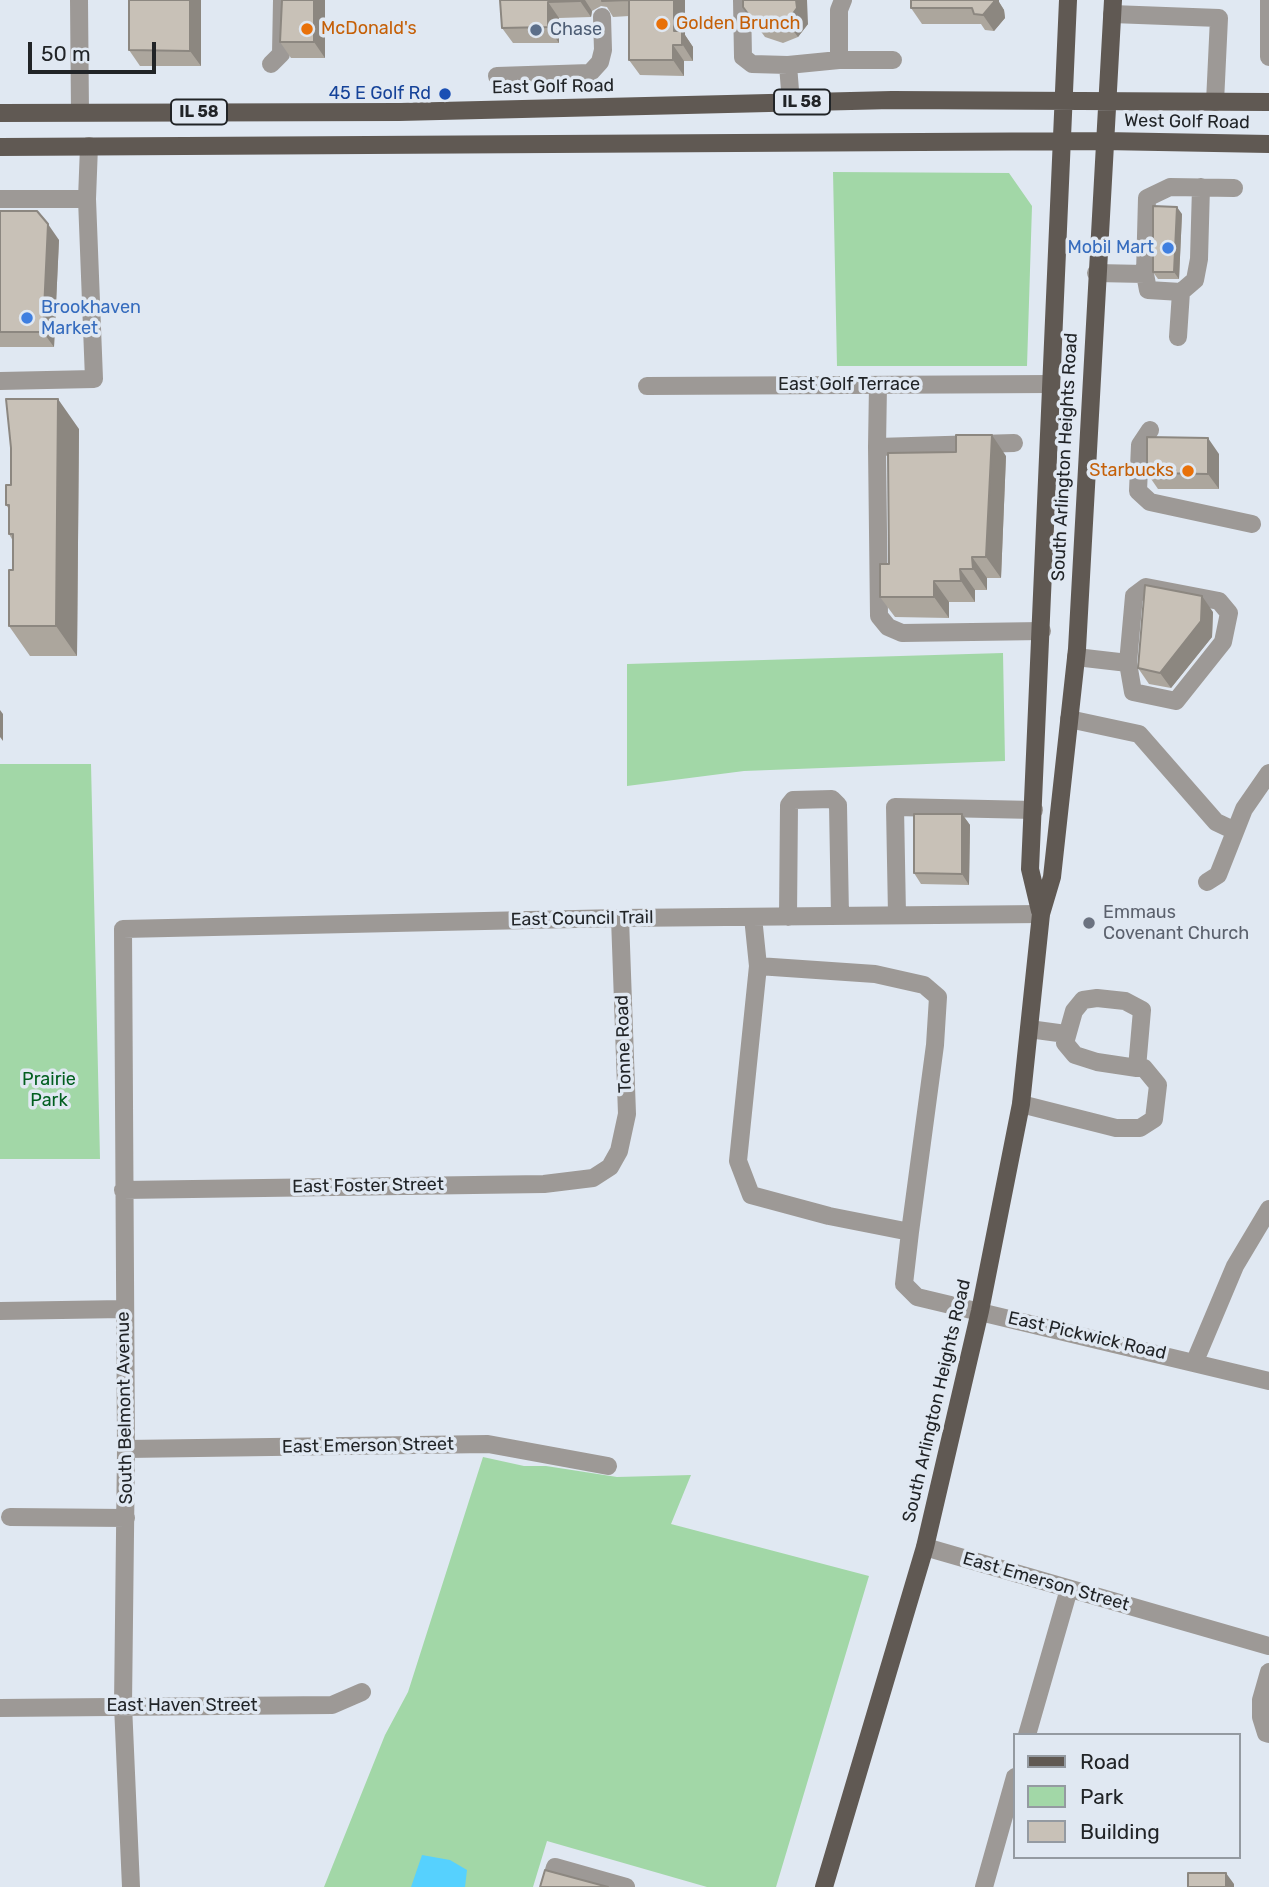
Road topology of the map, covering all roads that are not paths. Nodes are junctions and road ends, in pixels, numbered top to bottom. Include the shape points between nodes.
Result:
1 (79, 0) edge
2 (282, 0) edge
3 (742, 0) edge
4 (843, 0) edge
5 (1068, 0) edge
6 (1269, 0) edge
7 (1112, 7) edge
8 (602, 17) dead end
9 (1269, 57) edge
10 (893, 60) dead end
11 (839, 61) junction
12 (271, 64) dead end
13 (788, 65) junction
14 (497, 76) dead end
15 (1063, 100) junction
16 (1106, 102) junction
17 (1215, 102) junction
18 (1269, 102) edge
19 (791, 103) junction
20 (80, 112) junction
21 (0, 113) edge
22 (1104, 141) junction
23 (1061, 142) junction
24 (1269, 144) edge
25 (89, 146) junction
26 (0, 147) edge
27 (1201, 187) junction
28 (1234, 188) dead end
29 (0, 199) edge
30 (87, 199) junction
31 (1096, 273) junction
32 (1145, 274) junction
33 (1181, 292) junction
34 (1178, 337) dead end
35 (0, 381) edge
36 (1051, 384) junction
37 (878, 385) junction
38 (647, 386) dead end
39 (1150, 430) dead end
40 (1014, 443) dead end
41 (877, 447) junction
42 (1252, 524) dead end
43 (1042, 631) junction
44 (1076, 657) junction
45 (1128, 663) junction
46 (1069, 719) junction
47 (1269, 772) edge
48 (1034, 810) junction
49 (1235, 831) junction
50 (1207, 882) dead end
51 (1041, 914) junction
52 (897, 915) junction
53 (788, 916) junction
54 (840, 916) junction
55 (753, 917) junction
56 (620, 918) junction
57 (123, 929) joint
58 (758, 966) junction
59 (1029, 1029) junction
60 (1066, 1034) junction
61 (1137, 1068) junction
62 (1021, 1104) junction
63 (610, 1167) joint
64 (123, 1190) junction
65 (1269, 1209) edge
66 (910, 1232) junction
67 (123, 1309) junction
68 (0, 1311) edge
69 (980, 1311) junction
70 (1195, 1361) junction
71 (1269, 1381) edge
72 (126, 1449) junction
73 (608, 1466) dead end
74 (10, 1517) dead end
75 (126, 1518) junction
76 (925, 1547) junction
77 (1069, 1589) junction
78 (1269, 1646) edge
79 (1269, 1672) edge
80 (362, 1692) dead end
81 (123, 1705) junction
82 (0, 1708) edge
83 (1028, 1733) edge
84 (1269, 1734) edge
85 (1014, 1781) edge
86 (131, 1887) edge
87 (549, 1887) edge
88 (626, 1887) edge
89 (824, 1887) edge
90 (984, 1887) edge

1 - 20 street
2 - 12 street via 281,54
3 - 13 street via 743,57 752,64
4 - 11 street
5 - 15 main road, South Arlington Heights Road
6 - 9 street
7 - 16 main road, South Arlington Heights Road
7 - 17 street via 1219,18
8 - 14 street via 603,51 590,73
10 - 11 street
11 - 13 street
13 - 19 street
15 - 16 main road, East Golf Road / IL 58
15 - 19 main road, East Golf Road / IL 58
15 - 23 main road, South Arlington Heights Road
16 - 17 main road, West Golf Road / IL 58
16 - 22 main road, South Arlington Heights Road
17 - 18 main road, West Golf Road / IL 58
19 - 20 main road, East Golf Road / IL 58
20 - 21 main road, East Golf Road / IL 58
22 - 23 main road, IL 58
22 - 24 main road, West Golf Road / IL 58
22 - 31 main road, South Arlington Heights Road
23 - 25 main road, IL 58
23 - 36 main road, South Arlington Heights Road
25 - 26 main road, IL 58
25 - 30 street
27 - 28 street
27 - 32 street via 1170,187 1147,198
27 - 33 street via 1195,280
29 - 30 street
30 - 35 street via 94,379
31 - 32 street
31 - 44 main road, South Arlington Heights Road
32 - 33 street via 1148,290
33 - 34 street
36 - 37 street, East Golf Terrace
36 - 43 main road, South Arlington Heights Road
37 - 38 street, East Golf Terrace
37 - 41 street
39 - 42 street via 1140,445 1138,491 1150,502
40 - 41 street
41 - 43 street via 879,616 888,627 902,633
43 - 48 main road, South Arlington Heights Road
44 - 45 street
44 - 46 main road, South Arlington Heights Road
45 - 45 street via 1134,596 1146,587 1219,601 1229,613 1223,642 1176,701 1133,692
46 - 49 street via 1139,734 1216,822
46 - 51 main road, South Arlington Heights Road via 1052,877
47 - 49 street
48 - 51 main road, South Arlington Heights Road via 1030,869
48 - 52 street via 895,807
49 - 50 street via 1218,876
51 - 52 street, East Council Trail
51 - 59 main road, South Arlington Heights Road
52 - 54 street, East Council Trail
53 - 54 street, East Council Trail
53 - 54 street via 789,805 793,800 832,799 838,805
53 - 55 street, East Council Trail
55 - 56 street, East Council Trail
55 - 58 street
56 - 57 street, East Council Trail
56 - 63 street, Tonne Road via 626,1114 619,1152
57 - 64 street, South Belmont Avenue
58 - 66 street via 738,1161 751,1195
58 - 66 street via 875,974 924,985 938,997
59 - 60 street
59 - 62 main road, South Arlington Heights Road
60 - 61 street via 1065,1043 1075,1055
60 - 61 street via 1083,1000 1125,1002 1142,1010
61 - 62 street via 1144,1069 1158,1085 1154,1119 1140,1128 1116,1128
62 - 69 main road, South Arlington Heights Road
63 - 64 street, East Foster Street via 593,1178 544,1184
64 - 67 street, South Belmont Avenue
65 - 70 street via 1235,1266
66 - 69 street, East Pickwick Road via 904,1284 917,1297
67 - 68 street
67 - 72 street, South Belmont Avenue
69 - 70 street, East Pickwick Road
69 - 76 main road, South Arlington Heights Road
70 - 71 street, East Pickwick Road
72 - 73 street, East Emerson Street via 488,1444
72 - 75 street, South Belmont Avenue
74 - 75 street
75 - 81 street, South Belmont Avenue
76 - 77 street, East Emerson Street
76 - 89 main road, South Arlington Heights Road
77 - 78 street, East Emerson Street
77 - 83 street
79 - 84 street via 1261,1717
80 - 81 street, East Haven Street via 332,1705
81 - 82 street, East Haven Street
81 - 86 street, South Belmont Avenue
85 - 90 street
87 - 88 street via 555,1867

